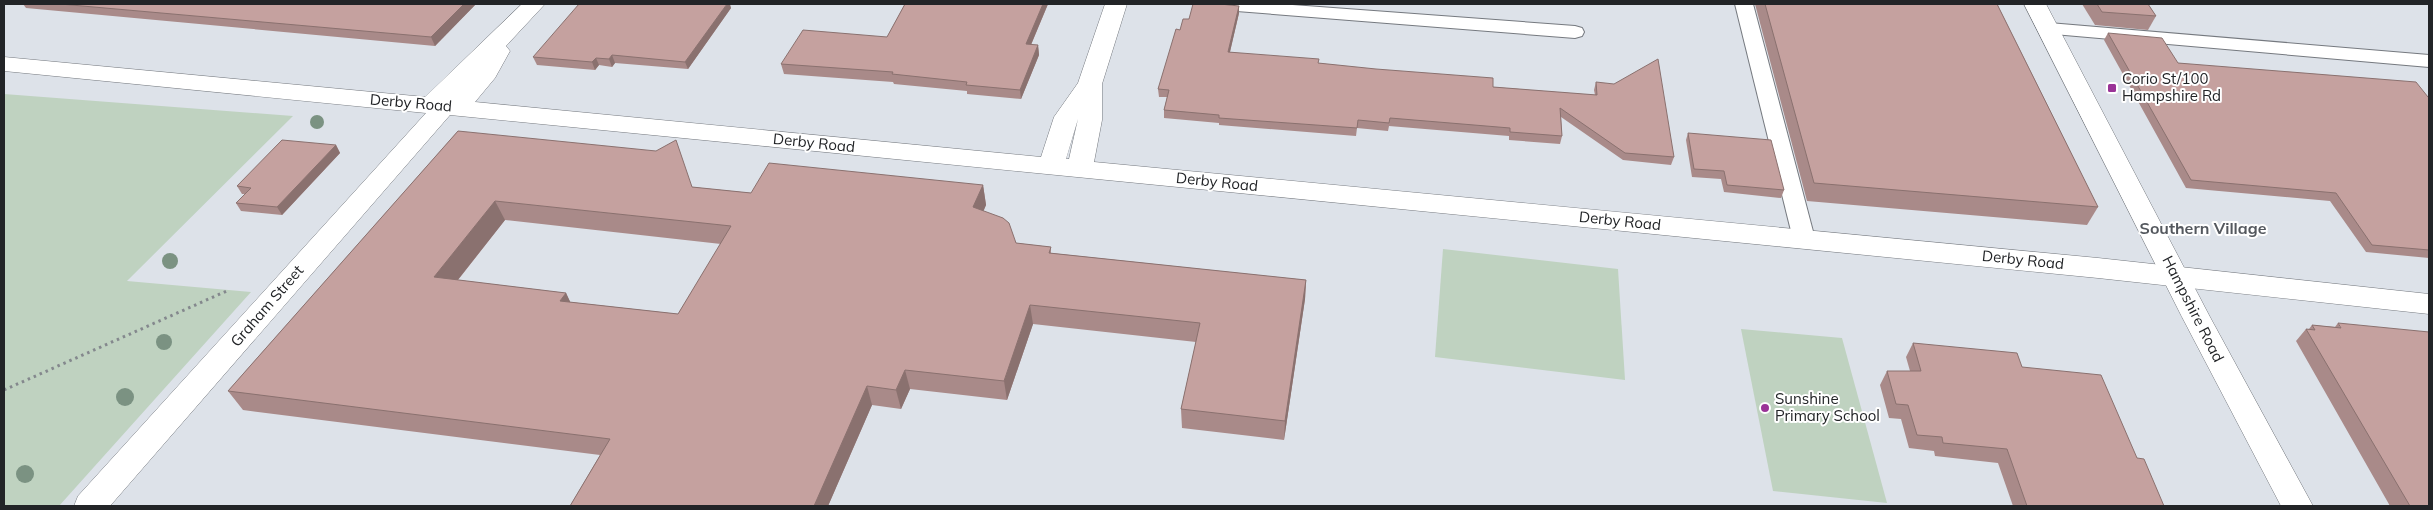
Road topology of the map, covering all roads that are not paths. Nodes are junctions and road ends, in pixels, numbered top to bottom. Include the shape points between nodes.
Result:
1 (534, 4) edge
2 (1116, 4) edge
3 (1211, 4) edge
4 (1744, 4) edge
5 (2035, 4) edge
6 (2049, 29) junction
7 (1575, 32) dead end
8 (2429, 61) edge
9 (4, 64) edge
10 (1090, 84) junction
11 (444, 106) junction
12 (1051, 165) junction
13 (1080, 168) junction
14 (1804, 239) junction
15 (2176, 276) junction
16 (2429, 304) edge
17 (90, 506) edge
18 (2297, 506) edge

1 - 11 street, Graham Street via 509,33 483,78
2 - 10 street
3 - 7 lane
4 - 14 lane
5 - 6 street, Hampshire Road
6 - 8 lane
6 - 15 street, Hampshire Road
9 - 11 street, Derby Road
10 - 12 street via 1066,117
10 - 13 street via 1090,120
11 - 12 street, Derby Road
11 - 17 street, Graham Street
12 - 13 street, Derby Road
13 - 14 street, Derby Road
14 - 15 street, Derby Road
15 - 16 street, Derby Road
15 - 18 street, Hampshire Road

